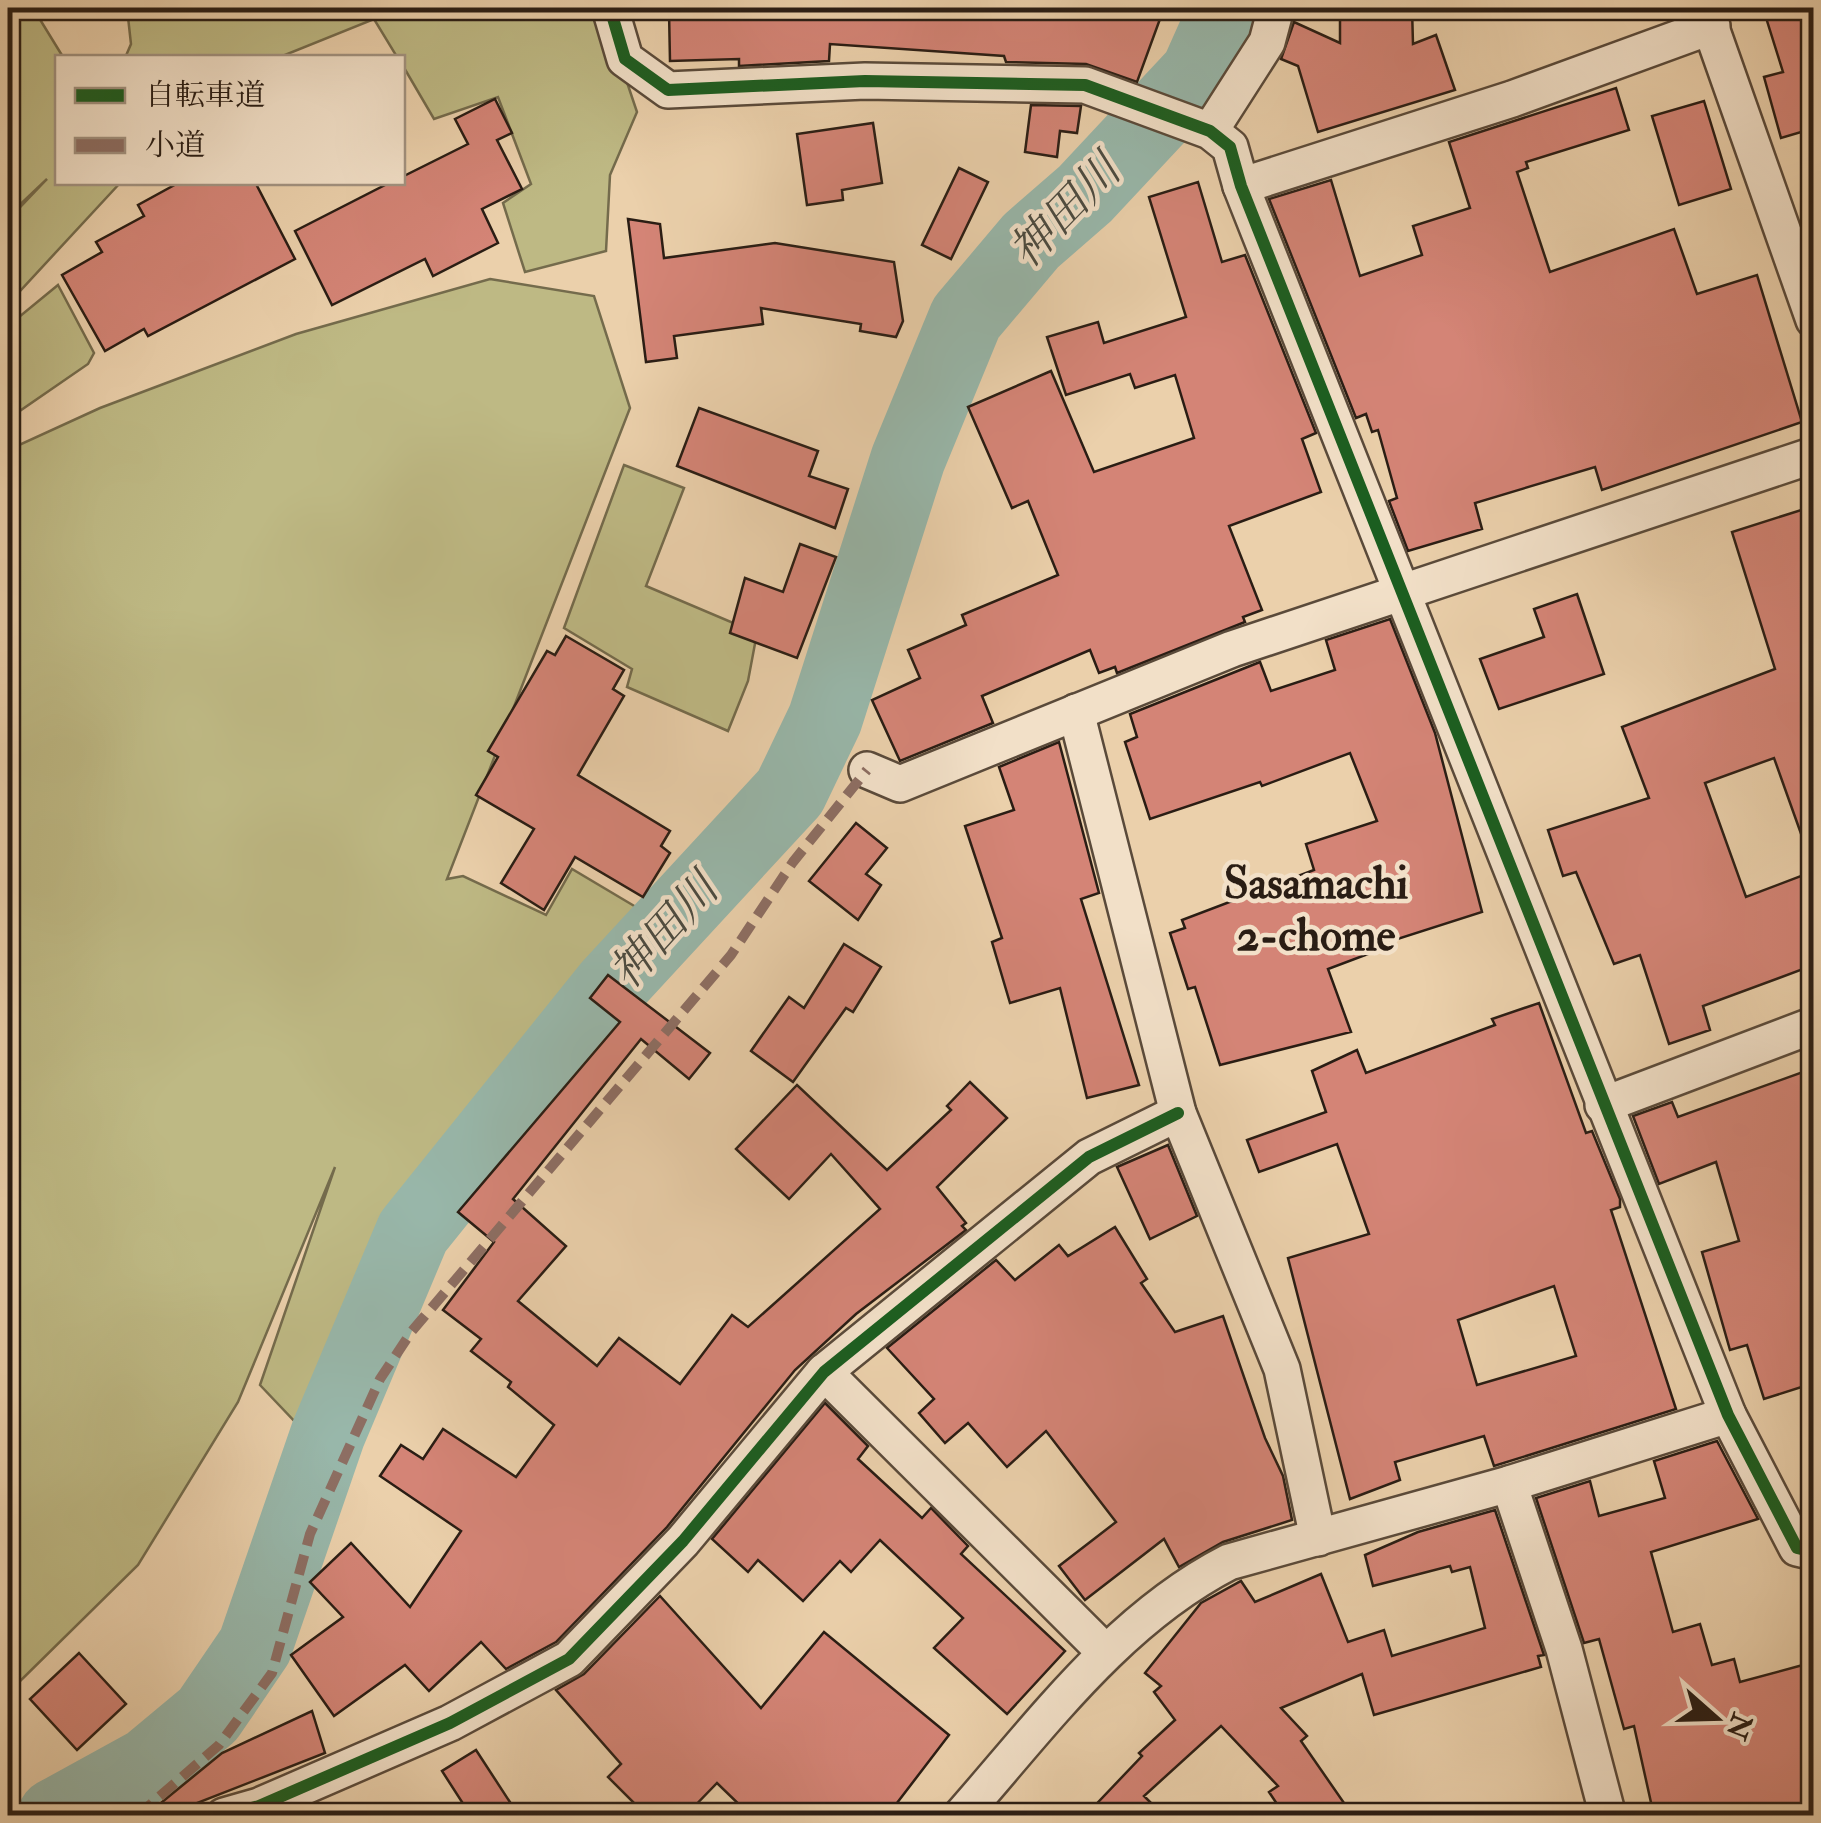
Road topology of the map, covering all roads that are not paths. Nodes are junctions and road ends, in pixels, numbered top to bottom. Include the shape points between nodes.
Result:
1 (610, 8) edge
2 (1276, 8) edge
3 (1708, 17) edge
4 (1201, 128) junction
5 (1241, 186) junction
6 (1814, 320) edge
7 (1814, 455) edge
8 (1399, 590) junction
9 (1076, 712) junction
10 (867, 770) dead end
11 (1814, 1025) edge
12 (1603, 1106) junction
13 (1178, 1113) junction
14 (824, 1372) junction
15 (1728, 1415) junction
16 (1509, 1484) junction
17 (1318, 1538) junction
18 (1814, 1552) edge
19 (1105, 1652) junction
20 (224, 1816) edge
21 (961, 1816) edge
22 (1608, 1816) edge

1 - 4 street via 625,59 668,90 865,81 1085,86
2 - 4 street via 1267,42
3 - 5 street via 1512,100
3 - 6 street
4 - 5 street via 1230,147
5 - 8 street
7 - 8 street
8 - 9 street
8 - 12 street
9 - 10 street via 900,784
9 - 13 street
11 - 12 street
12 - 15 street
13 - 14 street via 1089,1157
13 - 17 street via 1282,1369
14 - 19 street
14 - 20 street via 684,1541 568,1659 450,1723
15 - 16 street
15 - 18 street via 1796,1548
16 - 17 street
16 - 22 street via 1564,1649
17 - 19 street via 1229,1562 1190,1582
19 - 21 street

